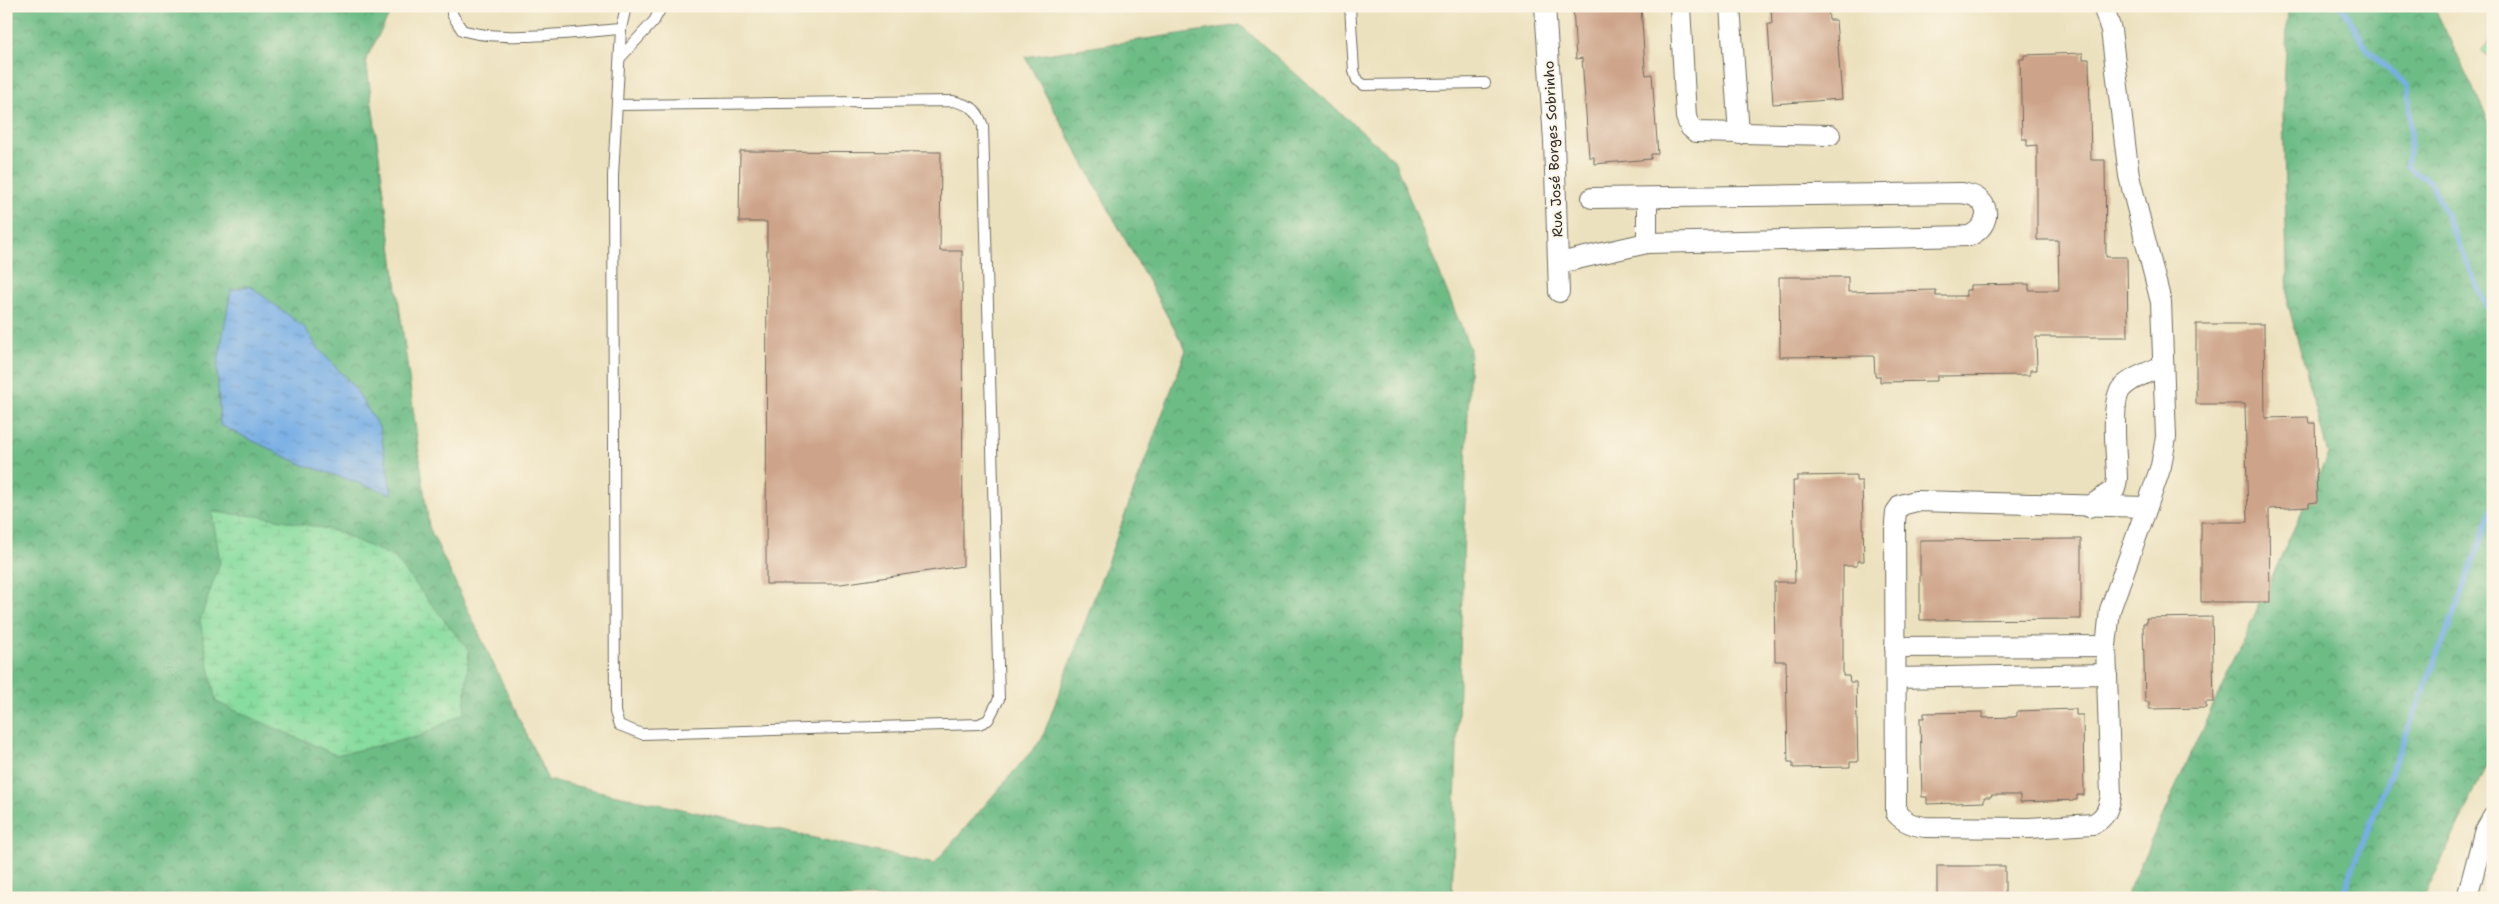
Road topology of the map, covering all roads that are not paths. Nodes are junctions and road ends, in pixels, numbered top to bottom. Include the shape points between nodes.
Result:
1 (452, 6) edge
2 (626, 6) edge
3 (662, 6) edge
4 (1350, 6) edge
5 (1545, 6) edge
6 (1680, 6) edge
7 (1730, 6) edge
8 (2103, 6) edge
9 (621, 29) junction
10 (620, 58) junction
11 (1484, 83) dead end
12 (617, 105) junction
13 (1739, 134) junction
14 (1830, 135) dead end
15 (1592, 198) dead end
16 (1647, 198) junction
17 (1647, 243) junction
18 (1559, 263) junction
19 (1559, 292) dead end
20 (2162, 366) junction
21 (2090, 507) junction
22 (2147, 507) junction
23 (2106, 646) junction
24 (1895, 647) junction
25 (2107, 674) junction
26 (1896, 678) junction
27 (2493, 817) edge
28 (2467, 898) edge

1 - 9 lane via 452,14 462,30 477,35
2 - 9 lane
3 - 10 lane via 654,21
4 - 11 lane via 1354,71 1356,80 1364,85
5 - 18 street, Rua José Borges Sobrinho
6 - 13 street via 1686,117 1690,127 1704,134
7 - 13 street
8 - 20 street via 2111,30 2129,176 2161,302
9 - 10 lane
10 - 12 lane
12 - 12 lane via 612,186 615,712 619,725 642,734 979,724 988,720 1000,699 983,126 977,111 953,101
13 - 14 street
15 - 16 street
16 - 17 street
16 - 17 street via 1962,193 1977,197 1984,206 1986,219 1980,231 1969,236
17 - 18 street
18 - 19 street, Rua José Borges Sobrinho
20 - 21 street via 2121,390 2116,403 2115,489
20 - 22 street via 2166,437
21 - 22 street
21 - 24 street via 1916,501 1901,505 1895,522
22 - 23 street via 2110,610
23 - 24 street
23 - 25 street
24 - 26 street
25 - 26 street
25 - 26 street via 2111,796 2107,811 2093,824 2029,828 1924,827 1913,825 1896,813
27 - 28 street via 2484,833

